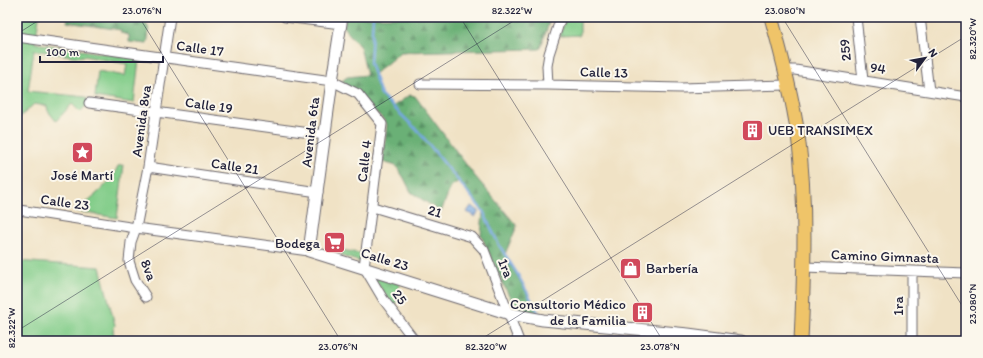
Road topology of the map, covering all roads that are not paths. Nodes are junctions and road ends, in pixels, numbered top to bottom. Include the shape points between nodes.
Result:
1 (170, 17) edge
2 (285, 17) edge
3 (561, 17) edge
4 (771, 17) edge
5 (856, 17) edge
6 (920, 17) edge
7 (342, 21) edge
8 (17, 37) edge
9 (164, 57) junction
10 (786, 70) junction
11 (863, 80) junction
12 (332, 81) junction
13 (420, 84) dead end
14 (548, 85) junction
15 (788, 85) junction
16 (929, 90) junction
17 (966, 97) edge
18 (89, 103) dead end
19 (156, 112) junction
20 (325, 135) junction
21 (148, 167) junction
22 (318, 192) junction
23 (373, 207) junction
24 (18, 209) edge
25 (136, 228) junction
26 (484, 250) joint
27 (309, 251) junction
28 (804, 267) junction
29 (364, 268) junction
30 (912, 272) junction
31 (966, 273) edge
32 (146, 297) dead end
33 (510, 314) junction
34 (415, 341) edge
35 (520, 341) edge
36 (741, 341) edge
37 (801, 341) edge
38 (912, 341) edge

1 - 9 street, Avenida 8va
2 - 7 street
3 - 14 street via 549,54
4 - 10 main road
5 - 11 street, 259
6 - 16 street
7 - 12 street, Avenida 6ta
8 - 9 street, Calle 17
9 - 12 street, Calle 17
9 - 19 street, Avenida 8va
10 - 11 street, 94
10 - 15 main road
11 - 16 street, 94
12 - 20 street, Avenida 6ta
12 - 23 street, Calle 4 via 358,94 382,124
13 - 14 street, Calle 13
14 - 15 street, Calle 13 via 681,88
15 - 28 main road via 798,135
16 - 17 street, 94
18 - 19 street, Calle 19
19 - 20 street, Calle 19
19 - 21 street, Avenida 8va
20 - 22 street, Avenida 6ta
21 - 22 street, Calle 21
21 - 25 street, Avenida 8va
22 - 27 street, Avenida 6ta
23 - 26 street, 21 via 472,237
23 - 29 street, Calle 4
24 - 25 street, Calle 23
25 - 27 street, Calle 23
25 - 32 street, 8va via 129,261 135,280
26 - 33 street, 1ra
27 - 29 street, Calle 23
28 - 30 street, Camino Gimnasta
28 - 37 main road
29 - 33 street, Calle 23
29 - 34 street, 25 via 383,299
30 - 31 street, Camino Gimnasta
30 - 38 street, 1ra
33 - 35 street, 1ra
33 - 36 street, Calle 23 via 542,320

